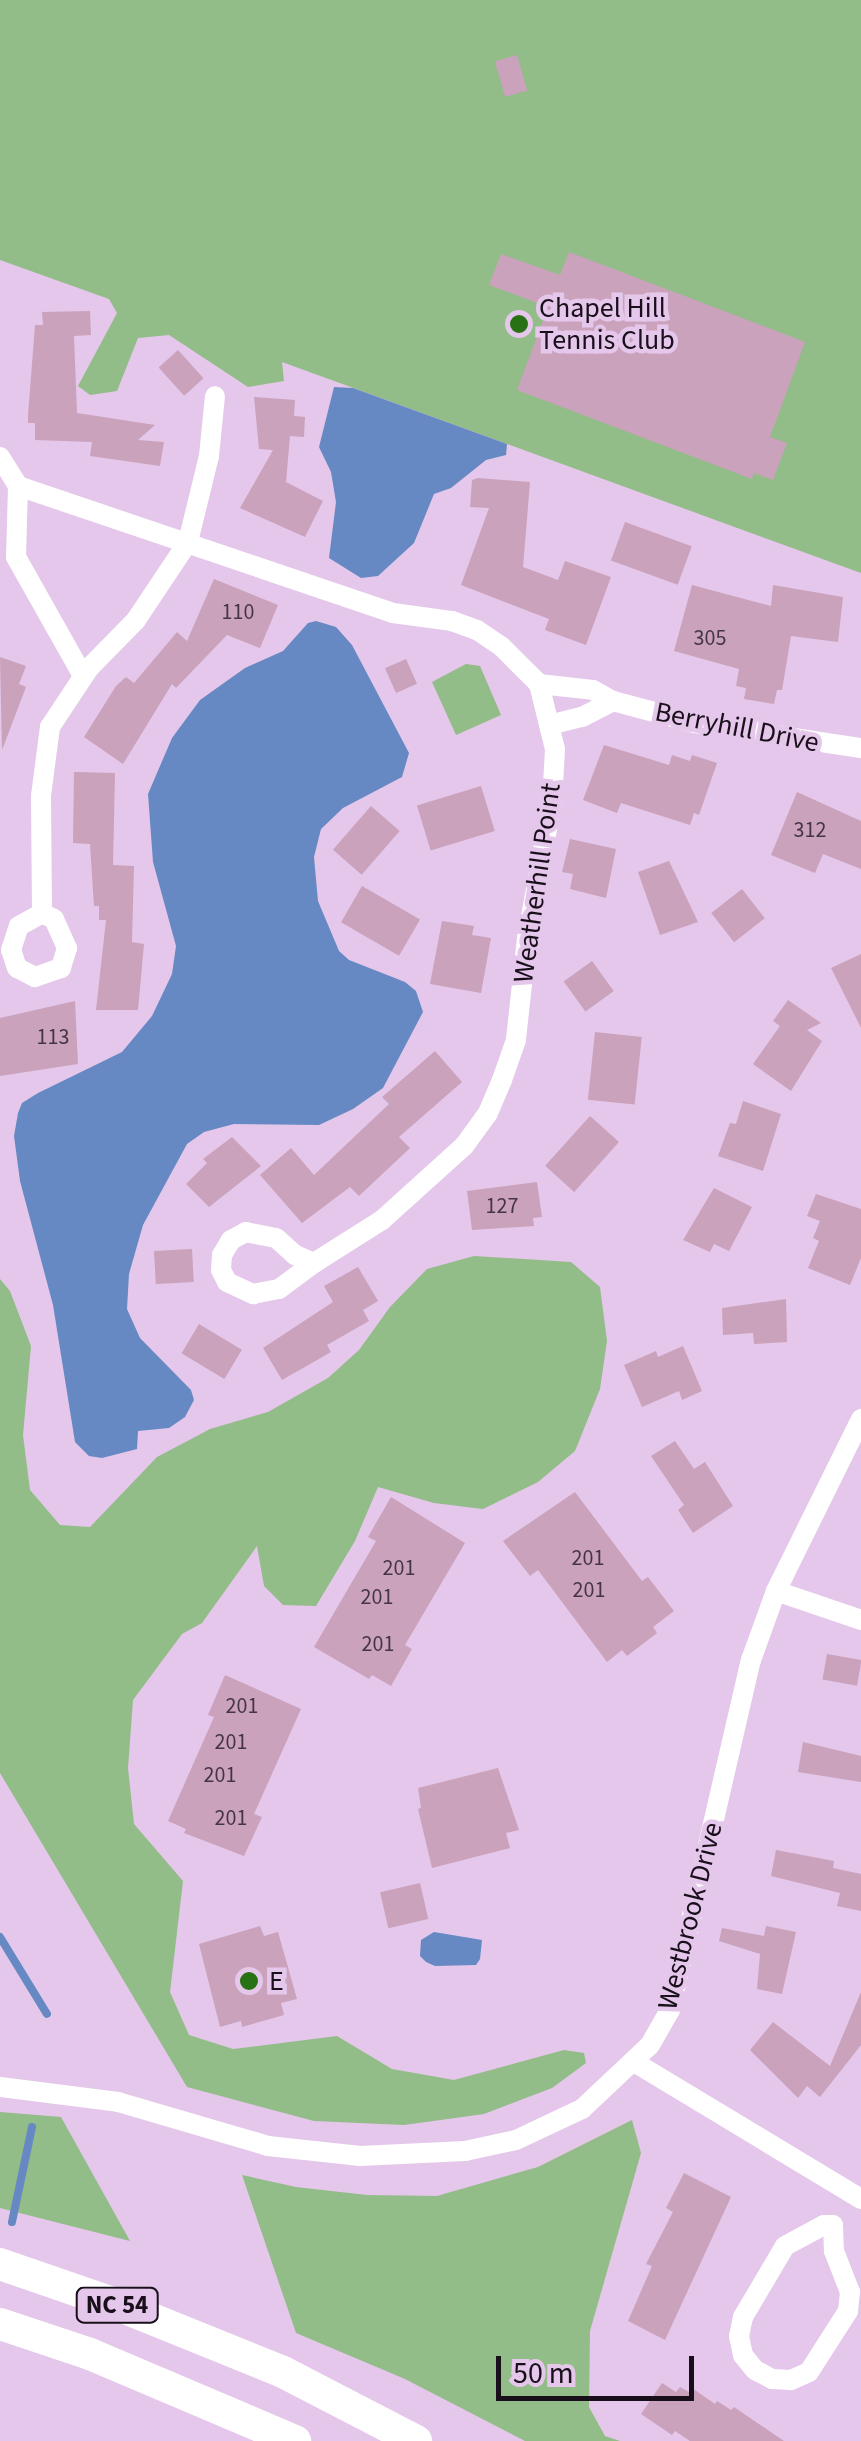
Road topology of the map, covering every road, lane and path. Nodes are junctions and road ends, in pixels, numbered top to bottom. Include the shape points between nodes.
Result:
1 (215, 396) dead end
2 (0, 457) edge
3 (18, 486) junction
4 (188, 542) junction
5 (83, 676) junction
6 (538, 684) junction
7 (613, 700) junction
8 (549, 725) junction
9 (861, 748) edge
10 (42, 913) dead end
11 (314, 1263) dead end
12 (861, 1419) edge
13 (776, 1592) junction
14 (861, 1620) edge
15 (634, 2062) junction
16 (0, 2087) edge
17 (860, 2200) edge
18 (834, 2225) junction
19 (0, 2264) edge
20 (0, 2324) edge
21 (296, 2441) edge
22 (416, 2441) edge

1 - 4 street
2 - 3 street
3 - 4 street
3 - 5 street via 16,558
4 - 5 street via 136,620
4 - 6 street via 393,613 477,630
5 - 10 street via 50,727 41,796
6 - 7 street, Berryhill Drive via 593,690
6 - 8 street, Weatherhill Point
7 - 8 street
7 - 9 street, Berryhill Drive via 695,723
8 - 11 street, Weatherhill Point via 556,749 552,802 526,938 516,1040 488,1113 465,1145 382,1220
12 - 13 street, Westbrook Drive
13 - 14 street
13 - 15 street, Westbrook Drive via 751,1660 670,2010
15 - 16 street, Westbrook Drive via 582,2109 516,2140 409,2156 268,2146 118,2102
15 - 17 street
17 - 18 street via 836,2211
18 - 18 street via 786,2246 744,2317 738,2336 743,2355 772,2379 809,2372 848,2311 850,2292 834,2251
19 - 22 highway, NC 54 via 282,2372
20 - 21 highway, NC 54 via 108,2361

